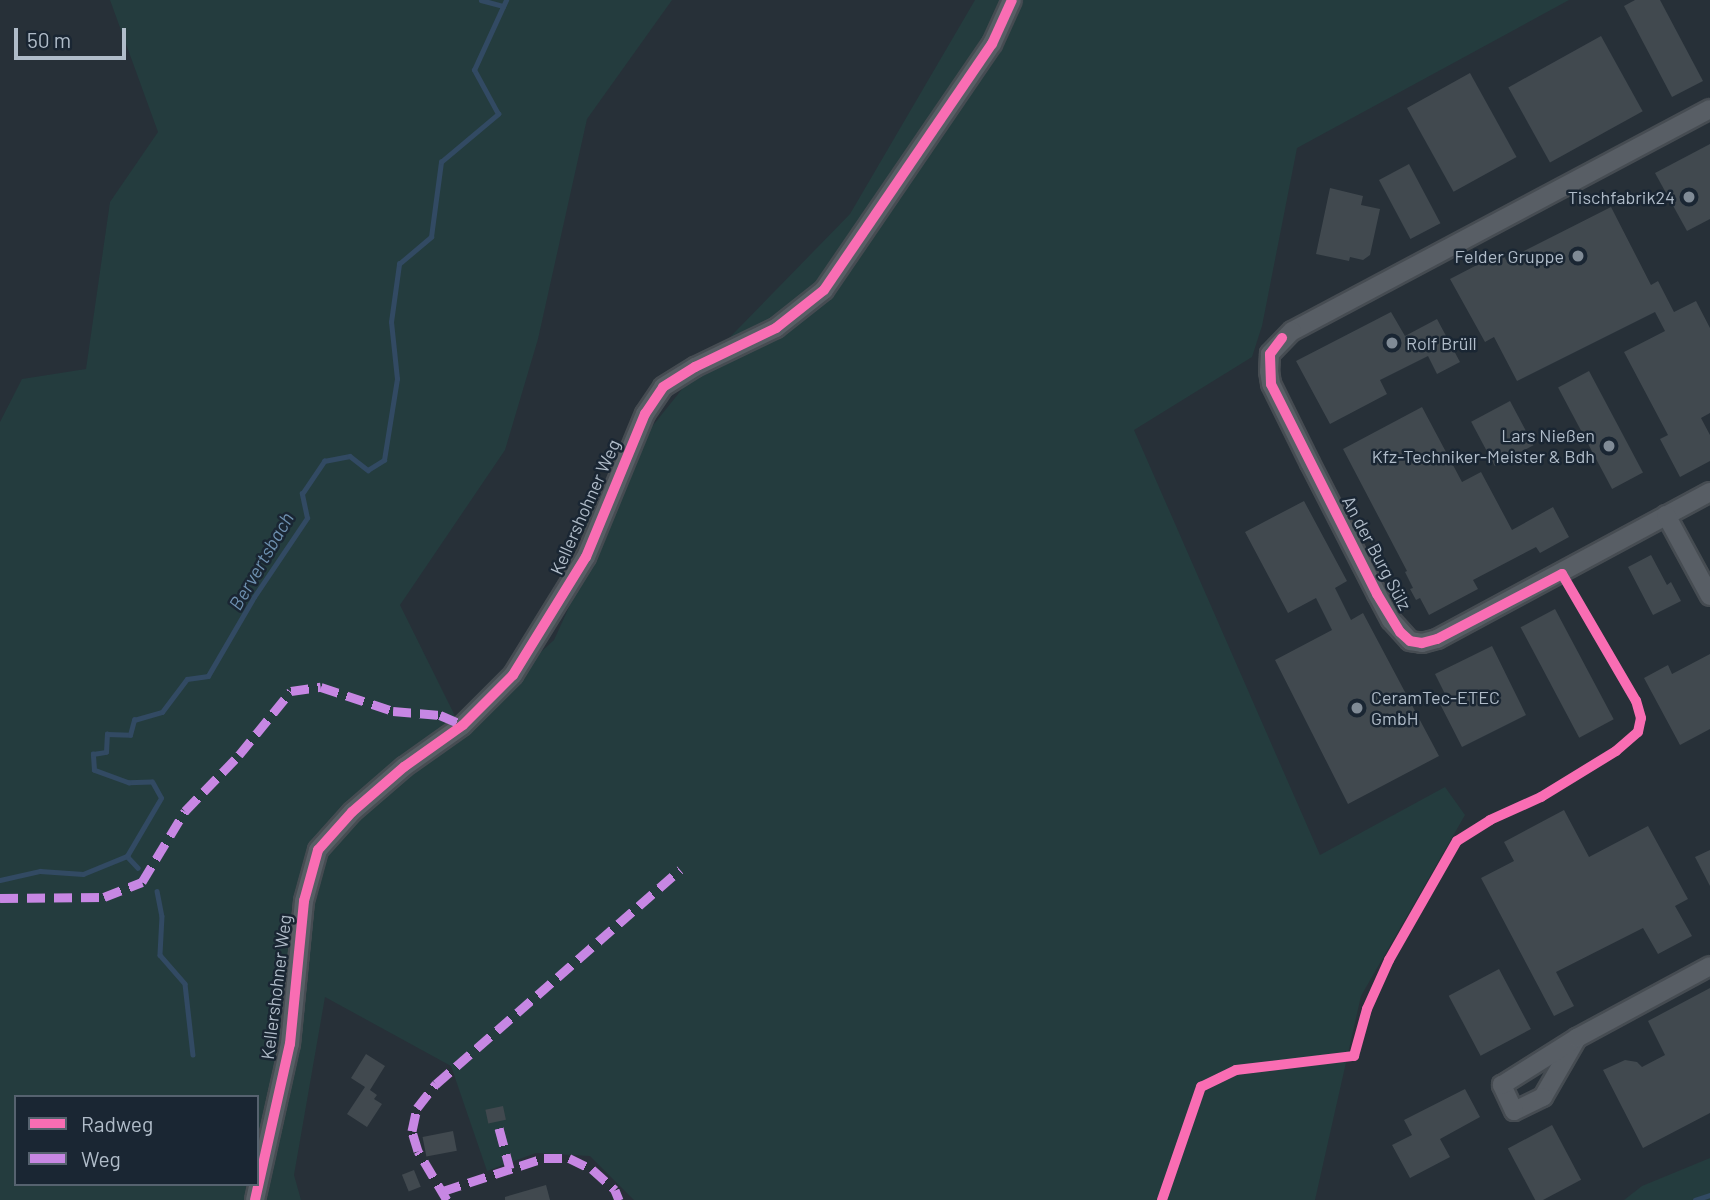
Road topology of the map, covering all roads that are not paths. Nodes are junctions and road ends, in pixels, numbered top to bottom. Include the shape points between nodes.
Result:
1 (1012, 0) edge
2 (1710, 109) edge
3 (1710, 492) edge
4 (1667, 515) junction
5 (1710, 596) edge
6 (1710, 966) edge
7 (1577, 1038) dead end
8 (259, 1182) edge

1 - 8 street, Kellershohner Weg via 992,44 824,290 776,328 663,387 645,414 586,557 513,675 463,725 352,812 318,850 304,901 290,1044
2 - 4 street, An der Burg Sülz via 1292,331 1269,354 1271,384 1391,620 1410,641 1437,639
3 - 4 street, An der Burg Sülz
4 - 5 street
6 - 7 street

